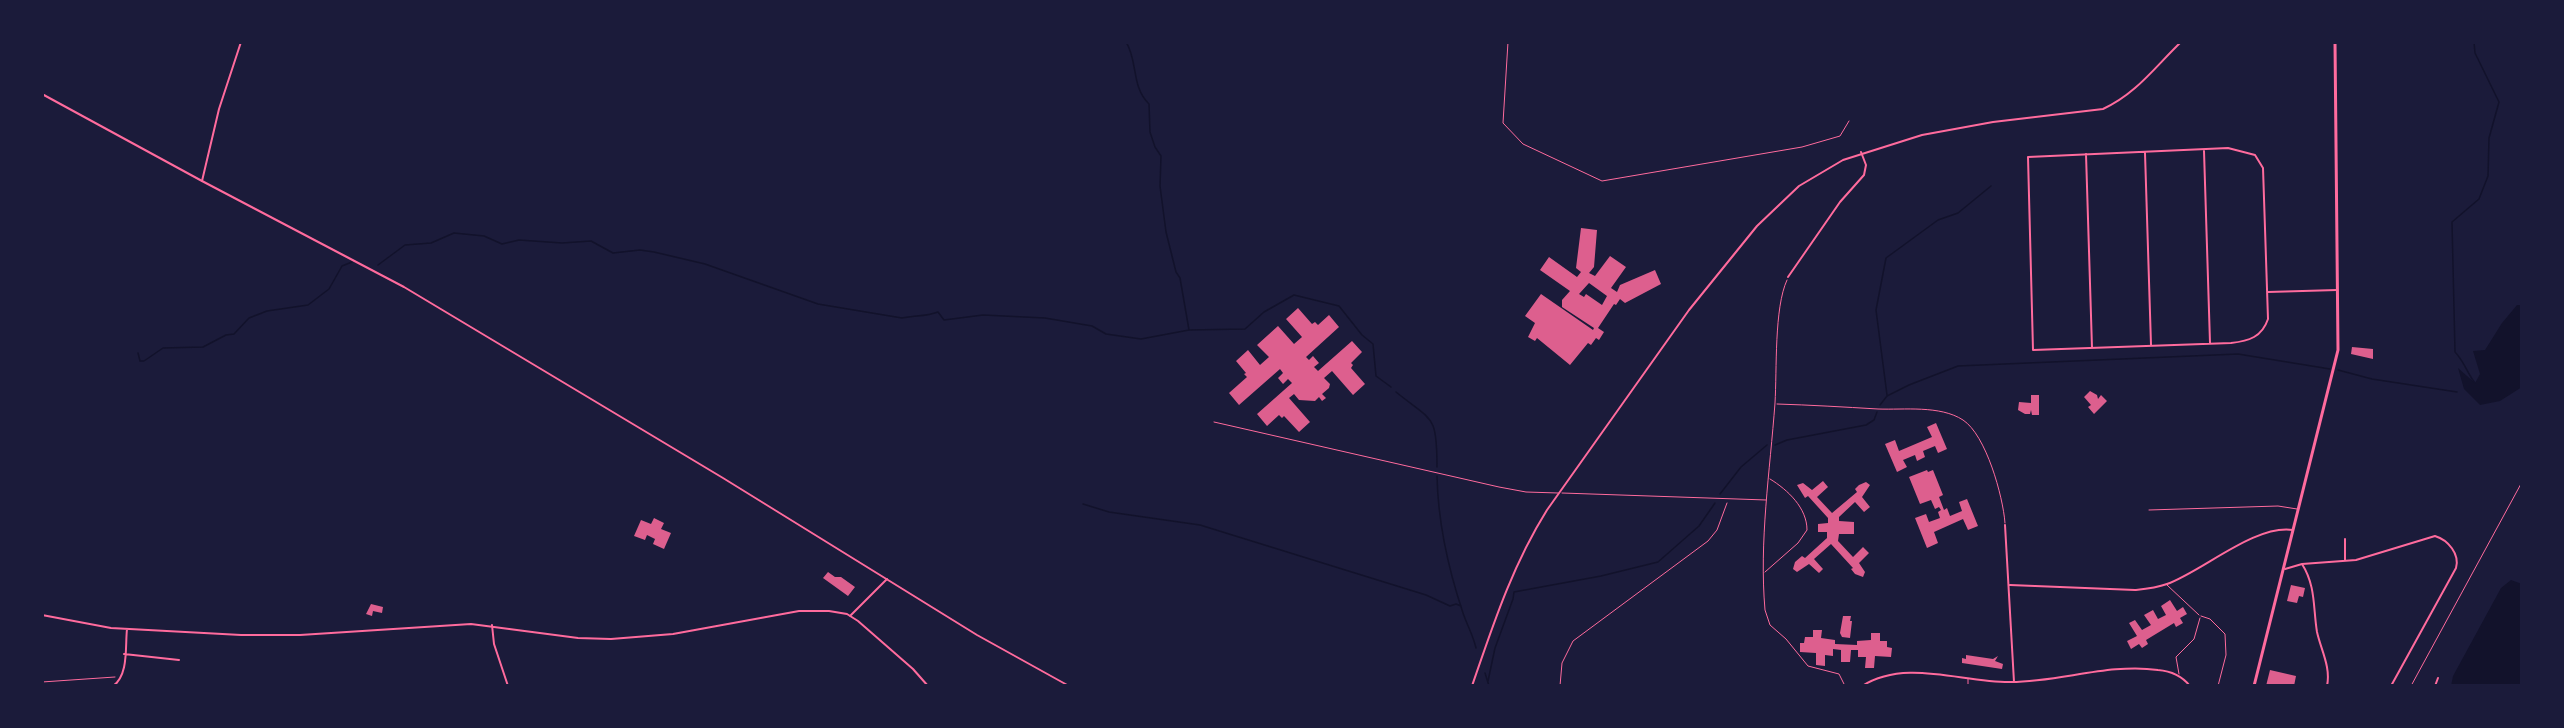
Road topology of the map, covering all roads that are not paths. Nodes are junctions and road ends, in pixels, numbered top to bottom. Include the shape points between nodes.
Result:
1 (242, 42) edge
2 (2335, 42) edge
3 (2180, 43) edge
4 (42, 94) edge
5 (2204, 150) junction
6 (1861, 152) junction
7 (2145, 152) junction
8 (2086, 154) junction
9 (202, 181) junction
10 (1788, 277) joint
11 (2338, 290) junction
12 (2268, 292) junction
13 (2210, 343) junction
14 (2151, 345) junction
15 (2092, 348) junction
16 (1775, 404) junction
17 (1214, 422) dead end
18 (1768, 478) junction
19 (1559, 493) junction
20 (1766, 500) junction
21 (2149, 510) dead end
22 (2300, 510) junction
23 (2005, 525) joint
24 (2294, 530) junction
25 (2345, 539) dead end
26 (2345, 562) junction
27 (2302, 564) junction
28 (2284, 569) junction
29 (1764, 573) junction
30 (887, 579) junction
31 (2167, 584) junction
32 (2010, 585) junction
33 (42, 615) edge
34 (850, 616) junction
35 (2200, 616) junction
36 (492, 625) junction
37 (127, 629) junction
38 (124, 654) junction
39 (179, 660) dead end
40 (2179, 676) junction
41 (2438, 678) dead end
42 (1968, 679) junction
43 (2014, 682) junction
44 (113, 686) edge
45 (508, 686) edge
46 (928, 686) edge
47 (1069, 686) edge
48 (1472, 686) edge
49 (1845, 686) edge
50 (1862, 686) edge
51 (1968, 686) edge
52 (2190, 686) edge
53 (2218, 686) edge
54 (2254, 686) edge
55 (2327, 686) edge
56 (2391, 686) edge
57 (2435, 686) edge

1 - 9 street via 217,117
2 - 11 main road
3 - 6 street via 2133,92 2103,109 1965,126
4 - 9 street
5 - 7 street
5 - 12 street via 2241,149 2260,160 2265,178
5 - 13 street
6 - 10 street via 1866,165 1864,175 1840,202
6 - 19 street via 1799,186 1757,226 1662,345
7 - 8 street
7 - 14 street
8 - 15 street
8 - 15 street via 2028,157 2033,350
9 - 30 street via 404,287
10 - 16 lane via 1780,318
11 - 12 street
11 - 22 main road via 2337,357
12 - 13 street via 2268,319 2258,335 2242,342
13 - 14 street
14 - 15 street
16 - 18 lane
16 - 23 lane via 1953,415 1978,436 2001,495
17 - 19 lane via 1499,487
18 - 20 lane
18 - 29 lane via 1797,504 1805,516 1807,530
19 - 20 lane
19 - 48 street via 1516,565
20 - 29 lane
21 - 22 lane via 2278,506
22 - 24 main road
23 - 32 street
24 - 28 main road
24 - 31 street via 2270,530
25 - 26 street
26 - 27 street
26 - 56 street via 2435,536 2454,551 2456,568
27 - 28 street
27 - 55 street via 2315,602
28 - 54 main road
29 - 49 lane via 1765,610 1770,625 1808,666 1839,674
30 - 34 street
30 - 47 street
31 - 32 street via 2135,590
31 - 35 lane
32 - 43 street
33 - 37 street
34 - 36 street via 799,611 673,634 611,639
34 - 46 street
35 - 40 lane via 2194,639 2176,657
35 - 53 lane via 2210,619 2225,634 2226,655
36 - 37 street via 435,624 281,636
36 - 45 street
37 - 38 street
38 - 39 street
38 - 44 street via 122,676
40 - 43 street via 2137,669
40 - 52 street
41 - 57 street
42 - 43 street
42 - 50 street via 1899,674 1882,676
42 - 51 lane

